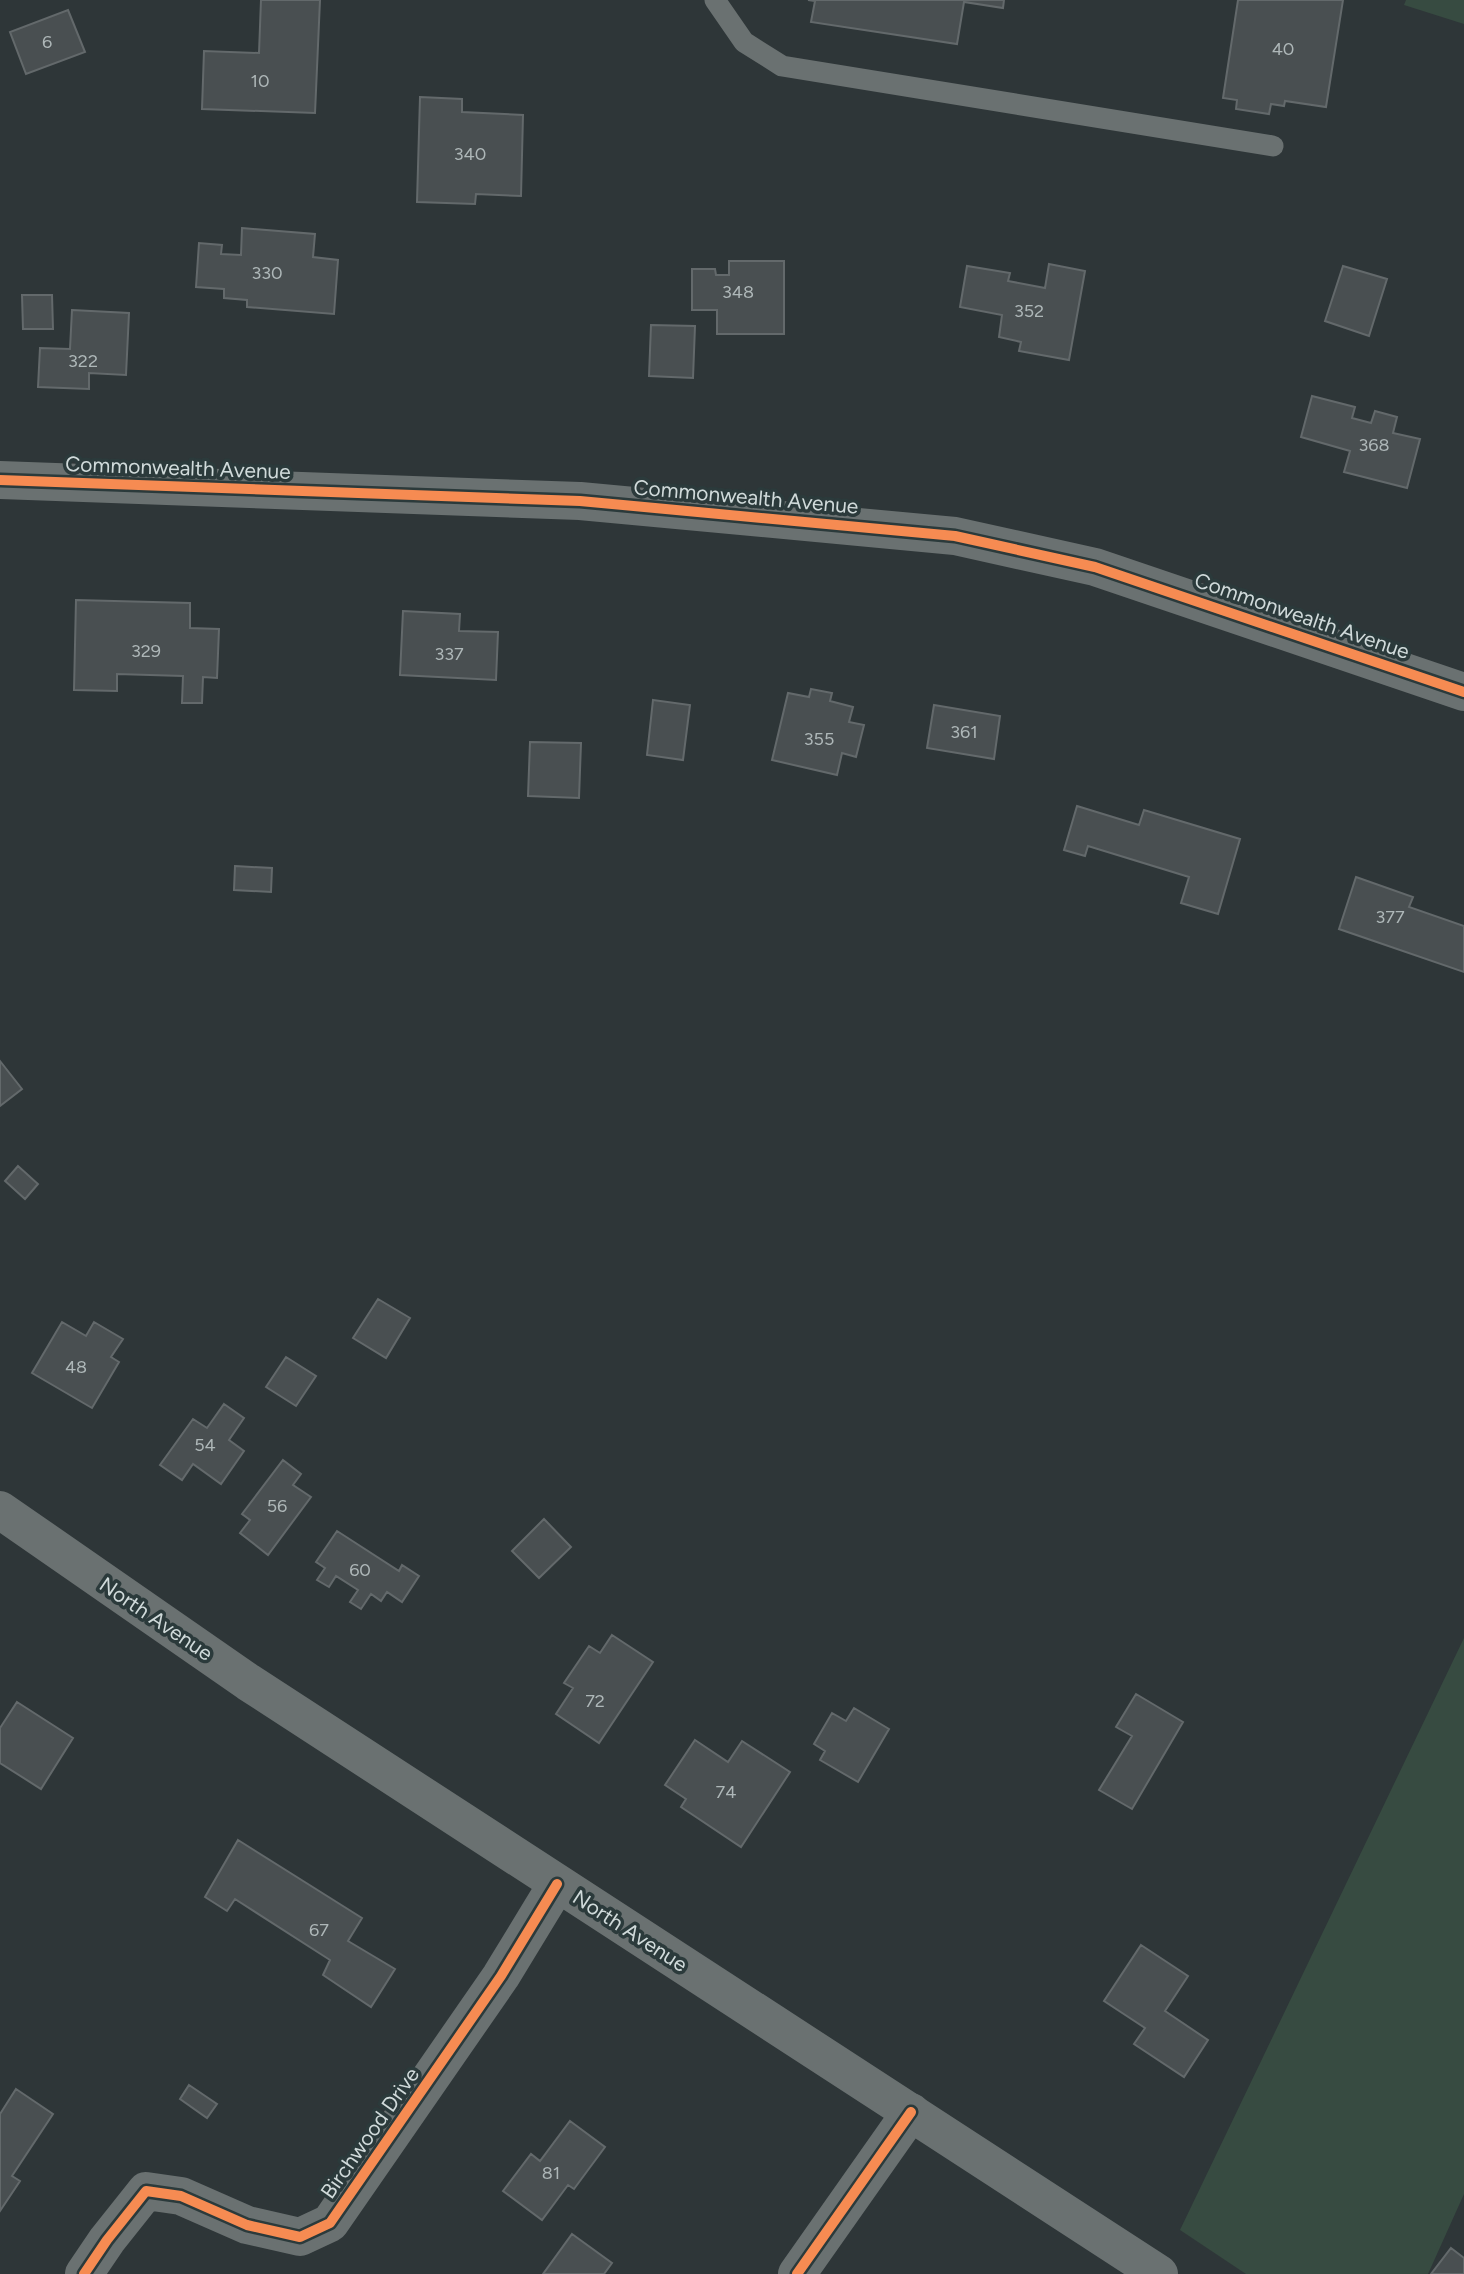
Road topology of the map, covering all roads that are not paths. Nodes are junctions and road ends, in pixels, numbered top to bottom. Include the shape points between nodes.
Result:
1 (715, 0) edge
2 (1273, 146) dead end
3 (0, 480) edge
4 (1464, 692) edge
5 (0, 1510) edge
6 (556, 1884) junction
7 (911, 2112) junction
8 (84, 2274) edge
9 (797, 2274) edge
10 (1159, 2274) edge

1 - 2 lane via 744,42 782,66
3 - 4 street, Commonwealth Avenue via 580,501 955,536 1096,567
5 - 6 street, North Avenue via 248,1682
6 - 7 street, North Avenue
6 - 8 street, Birchwood Drive via 501,1976 330,2223 300,2237 247,2225 181,2196 146,2191
7 - 9 street
7 - 10 street, North Avenue

